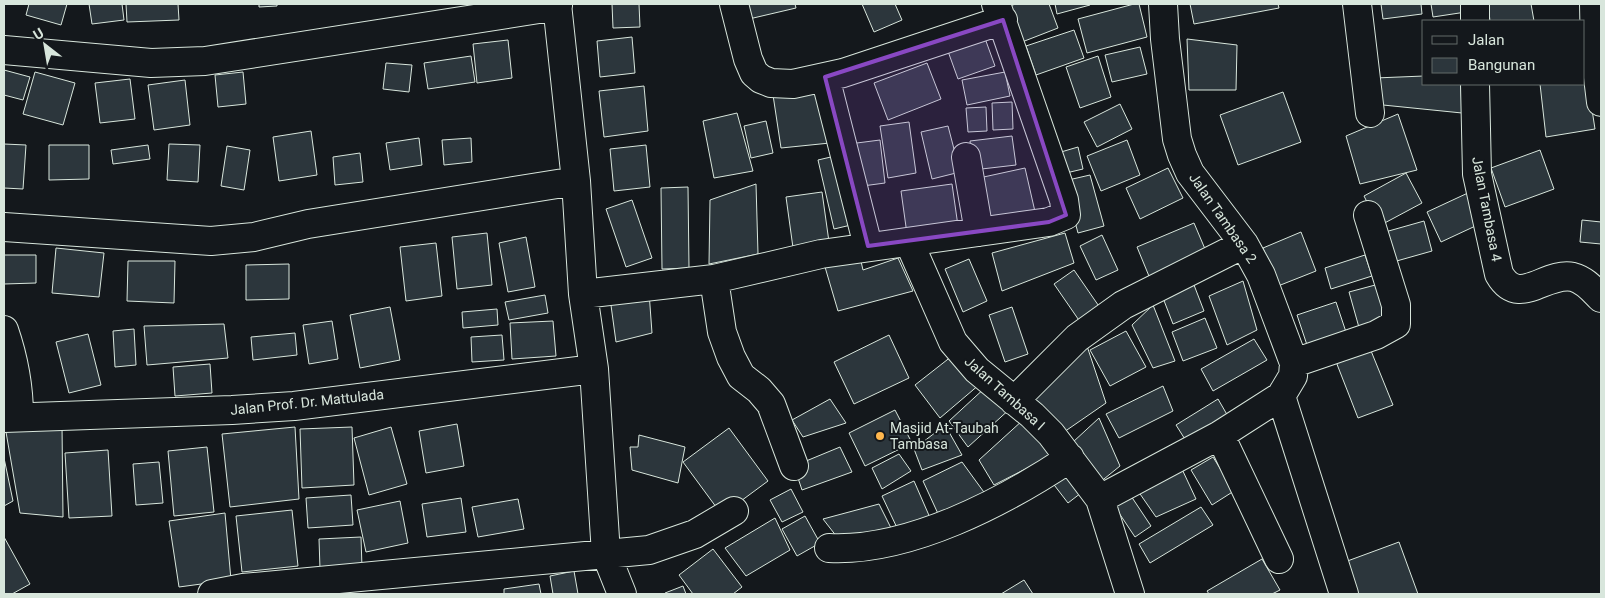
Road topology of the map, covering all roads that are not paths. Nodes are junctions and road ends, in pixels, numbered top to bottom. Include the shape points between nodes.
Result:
1 (734, 4) edge
2 (1163, 4) edge
3 (1357, 4) edge
4 (1475, 4) edge
5 (1594, 4) edge
6 (558, 5) edge
7 (999, 12) edge
8 (1475, 20) edge
9 (4, 50) edge
10 (825, 77) junction
11 (1475, 85) edge
12 (1601, 102) edge
13 (1370, 113) dead end
14 (966, 157) dead end
15 (576, 181) junction
16 (1368, 215) dead end
17 (4, 227) edge
18 (979, 232) junction
19 (909, 242) junction
20 (1244, 244) junction
21 (868, 246) junction
22 (714, 279) junction
23 (582, 294) junction
24 (1601, 298) edge
25 (4, 330) edge
26 (1294, 363) junction
27 (594, 369) junction
28 (1281, 396) junction
29 (1014, 401) junction
30 (12, 417) edge
31 (1220, 435) junction
32 (1070, 458) junction
33 (794, 466) dead end
34 (1100, 499) junction
35 (734, 511) dead end
36 (829, 548) dead end
37 (606, 554) junction
38 (1279, 559) dead end
39 (212, 594) edge
40 (622, 594) edge
41 (1130, 594) edge
42 (1344, 594) edge

1 - 10 street via 748,59 760,79 793,84
2 - 20 street, Jalan Tambasa 2 via 1177,139 1182,155 1190,173
3 - 13 street
4 - 8 street
5 - 12 street
6 - 9 street via 204,61 152,63
6 - 15 street
7 - 10 street
7 - 18 street via 1064,200 1066,215 1049,222
10 - 21 street
11 - 24 street, Jalan Tambasa 4 via 1477,174 1499,274 1513,289 1572,277 1584,282
14 - 18 street
15 - 17 street via 211,241
15 - 23 street
16 - 26 street via 1396,305 1396,324 1376,335
18 - 19 street
19 - 21 street
19 - 29 street, Jalan Tambasa I via 952,342 977,370
20 - 26 street, Jalan Tambasa 2 via 1261,275
20 - 29 street via 1123,305 1077,338
21 - 22 street
22 - 23 street
22 - 33 street via 722,332 731,357 741,376 771,404
23 - 27 street
25 - 30 street via 19,384
26 - 28 street via 1293,376
27 - 30 street, Jalan Prof. Dr. Mattulada via 276,407
27 - 37 street
28 - 31 street
28 - 42 street
29 - 32 street, Jalan Tambasa I via 1032,415
31 - 34 street
31 - 38 street
32 - 34 street, Jalan Tambasa I
32 - 36 street via 986,506 936,528 874,547
34 - 41 street, Jalan Tambasa I
35 - 37 street via 695,534 649,550
37 - 39 street via 243,588
37 - 40 street

